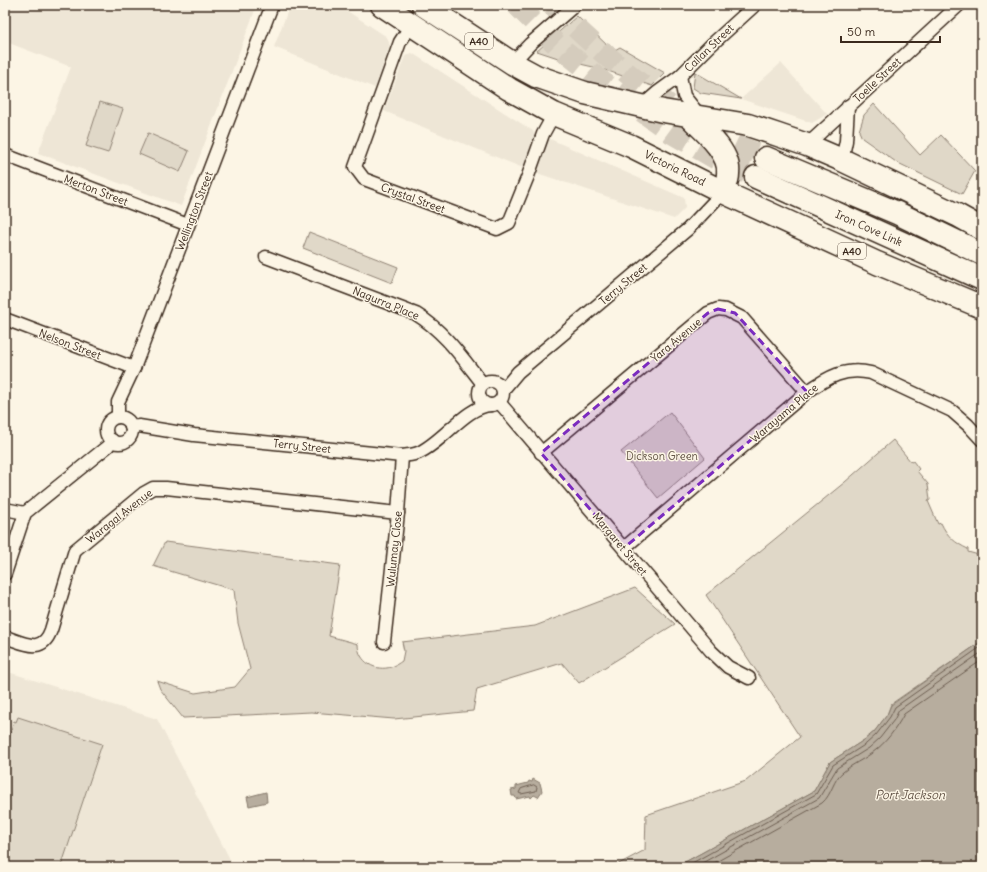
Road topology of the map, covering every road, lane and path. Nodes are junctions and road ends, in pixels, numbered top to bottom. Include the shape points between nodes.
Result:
1 (272, 5) edge
2 (382, 5) edge
3 (423, 5) edge
4 (574, 5) edge
5 (755, 5) edge
6 (959, 5) edge
7 (412, 24) junction
8 (512, 63) junction
9 (680, 76) junction
10 (642, 106) junction
11 (848, 106) junction
12 (554, 114) junction
13 (694, 116) junction
14 (807, 145) junction
15 (5, 155) edge
16 (766, 158) tunnel mouth
17 (842, 160) junction
18 (756, 177) tunnel mouth
19 (723, 192) junction
20 (188, 225) junction
21 (982, 229) edge
22 (982, 254) edge
23 (266, 257) dead end
24 (982, 279) edge
25 (982, 307) edge
26 (5, 319) edge
27 (134, 368) junction
28 (499, 386) junction
29 (481, 389) junction
30 (807, 392) junction
31 (495, 403) junction
32 (118, 417) junction
33 (462, 420) junction
34 (131, 427) junction
35 (112, 440) junction
36 (982, 440) edge
37 (541, 453) junction
38 (402, 456) junction
39 (5, 509) edge
40 (25, 513) junction
41 (398, 513) junction
42 (624, 548) junction
43 (5, 574) edge
44 (5, 637) edge
45 (384, 642) dead end
46 (749, 678) dead end

1 - 20 street, Wellington Street
2 - 7 highway, Victoria Road / A40
3 - 8 highway, A40
4 - 8 street
5 - 9 street, Callan Street
6 - 11 street, Toelle Street
7 - 12 highway, Victoria Road / A40 via 509,88
7 - 12 street, Crystal Street via 400,42 355,167 364,179 498,229 509,224 543,134
8 - 10 highway, A40 via 536,76 585,93
9 - 10 street, Callan Street
9 - 13 street, Callan Street via 684,96
10 - 13 highway, A40
11 - 14 street, Toelle Street
11 - 17 street, Toelle Street
12 - 19 highway, Victoria Road / A40 via 631,146
13 - 14 highway, A40 via 748,125
13 - 19 highway via 726,159 728,173
14 - 17 highway, A40
15 - 20 street, Merton Street
16 - 22 highway via 897,213
17 - 21 highway, A40
18 - 24 highway, Iron Cove Link
19 - 25 highway, Victoria Road / A40 via 876,263
19 - 28 street, Terry Street via 688,229
20 - 27 street, Wellington Street
23 - 29 street, Nagurra Place via 421,317 443,335
26 - 27 street, Nelson Street
27 - 32 street, Wellington Street via 118,402
28 - 29 street via 491,380
28 - 31 street via 502,399
29 - 31 street via 483,402
29 - 33 street, Terry Street
30 - 36 street, Warayama Place via 825,380 846,371 872,372 952,411
30 - 37 street, Yara Avenue via 742,318 718,309 708,313
30 - 42 street, Warayama Place
31 - 33 street, Terry Street via 483,405
31 - 37 street, Margaret Street
32 - 34 street via 126,420
32 - 35 street via 106,426 107,434
33 - 38 street, Terry Street via 425,449
34 - 35 street via 128,439 120,442
34 - 38 street, Terry Street
35 - 40 street via 108,446
37 - 42 street, Margaret Street
38 - 41 street, Wulumay Close
39 - 40 street
40 - 43 street
41 - 44 street, Waragal Avenue via 153,488 75,550 44,643 33,645
41 - 45 street, Wulumay Close
42 - 46 street, Margaret Street via 720,660

